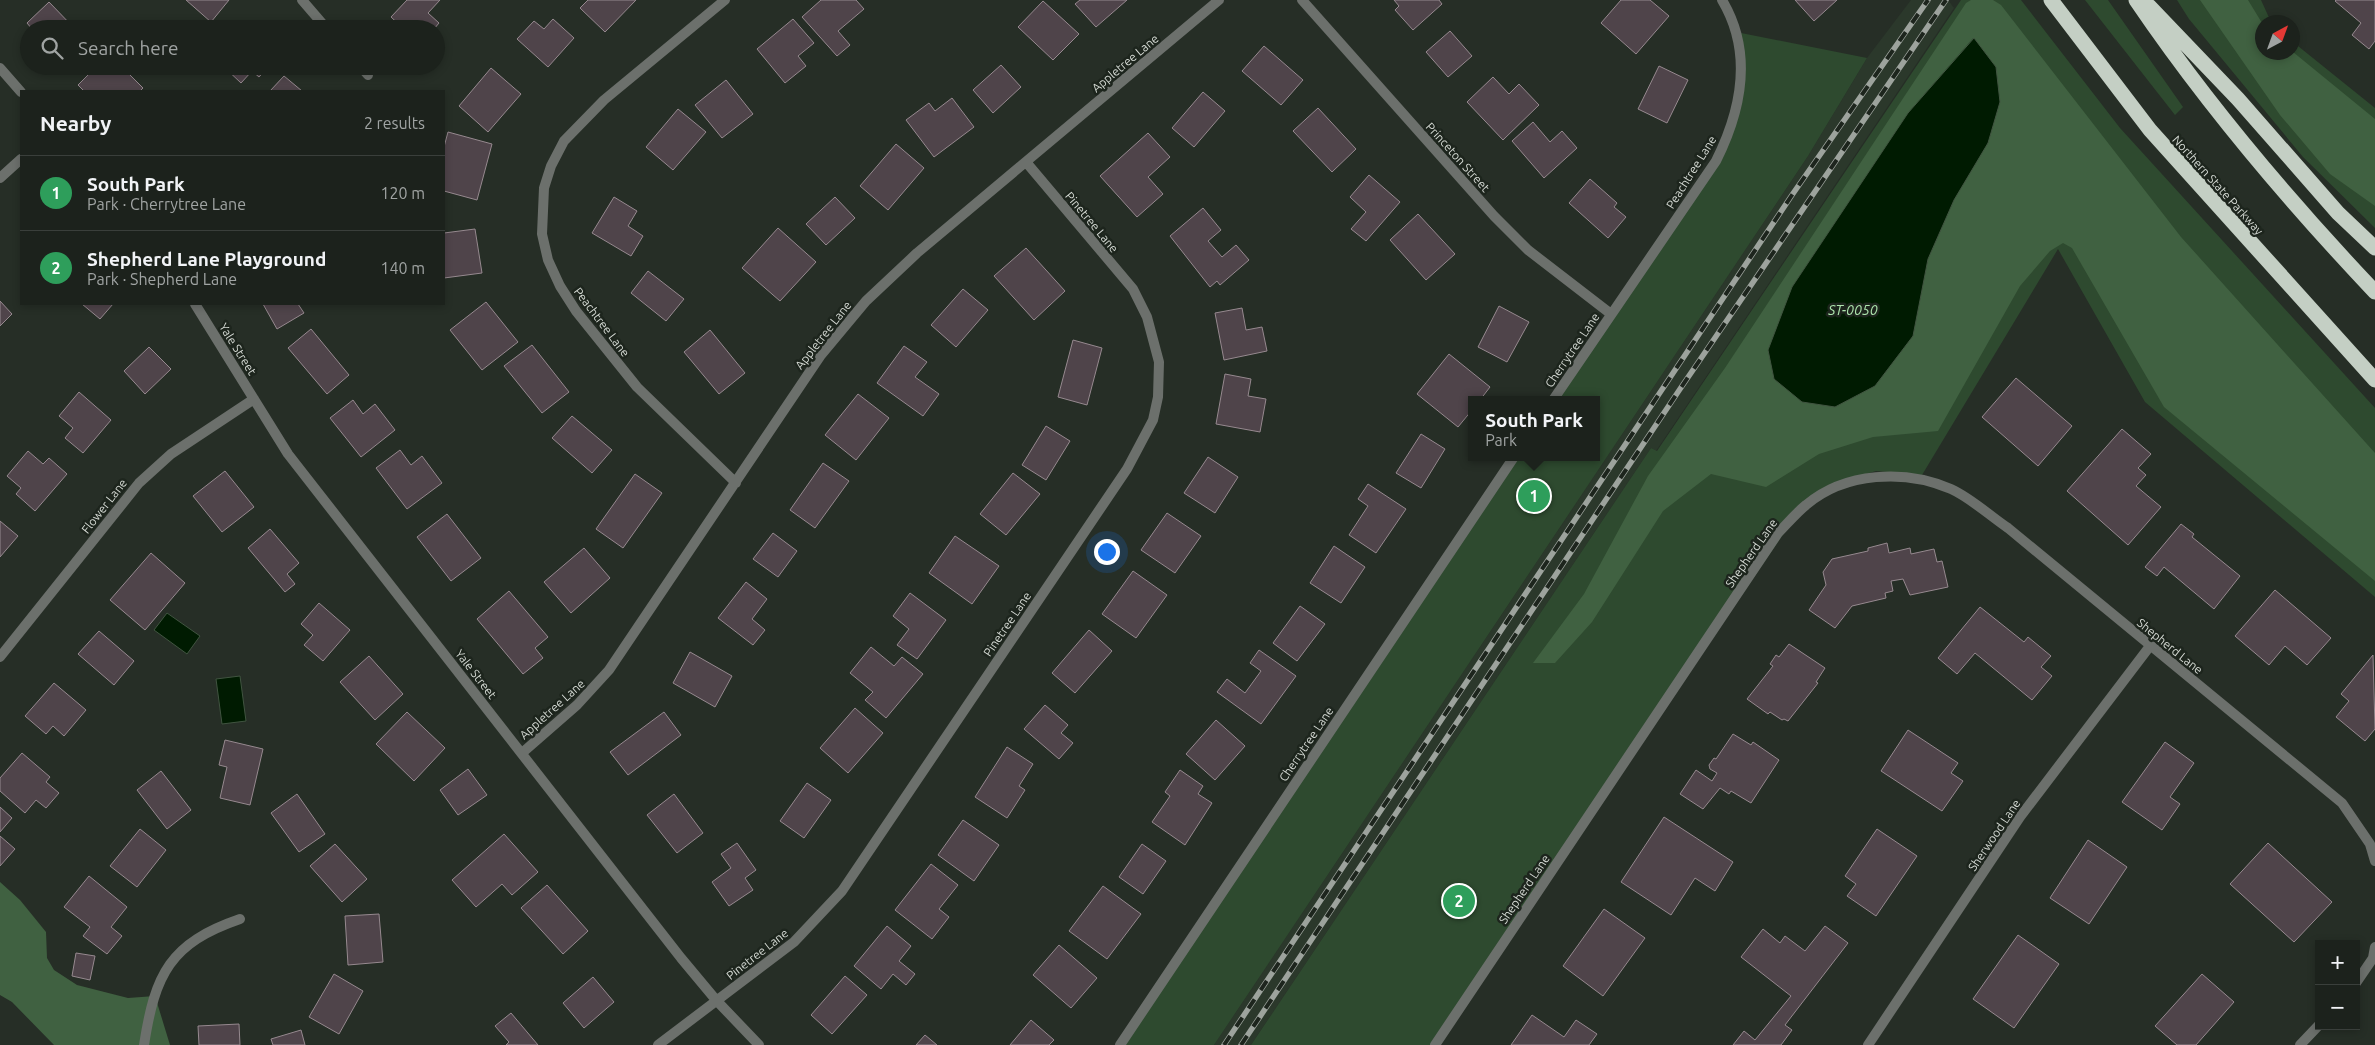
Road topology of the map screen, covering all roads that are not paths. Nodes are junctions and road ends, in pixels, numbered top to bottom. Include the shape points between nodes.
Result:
1 (302, 0) edge
2 (725, 0) edge
3 (1219, 0) edge
4 (1302, 0) edge
5 (1722, 0) edge
6 (2051, 0) edge
7 (2136, 0) edge
8 (2143, 0) edge
9 (319, 20) edge
10 (0, 68) edge
11 (20, 91) edge
12 (20, 160) edge
13 (1026, 162) junction
14 (0, 178) edge
15 (2375, 248) edge
16 (2375, 292) edge
17 (196, 305) edge
18 (1611, 314) junction
19 (2375, 380) edge
20 (1556, 396) edge
21 (254, 399) junction
22 (1511, 461) edge
23 (736, 483) junction
24 (2150, 646) junction
25 (0, 657) edge
26 (522, 753) junction
27 (2375, 861) edge
28 (240, 919) dead end
29 (2375, 947) edge
30 (2360, 977) edge
31 (716, 1000) junction
32 (2315, 1029) edge
33 (144, 1045) edge
34 (658, 1045) edge
35 (759, 1045) edge
36 (1120, 1045) edge
37 (1435, 1045) edge
38 (1868, 1045) edge
39 (2300, 1045) edge

1 - 9 street
2 - 23 street, Peachtree Lane via 604,100 564,141 544,188 542,234 548,260 576,311 637,387
3 - 13 street, Appletree Lane
4 - 18 street, Princeton Street via 1494,216 1528,250
5 - 18 street, Peachtree Lane via 1736,32 1742,77 1731,132 1716,161
6 - 19 highway, Northern State Parkway via 2150,130
7 - 16 highway via 2221,118
8 - 15 highway via 2238,99 2338,213
10 - 11 street
12 - 14 street
13 - 23 street, Appletree Lane via 917,253 866,301 822,355
13 - 31 street, Pinetree Lane via 1132,290 1147,317 1159,362 1158,397 1153,420 1127,469 842,891 794,942
17 - 21 street, Yale Street
18 - 20 street, Cherrytree Lane
21 - 25 street, Flower Lane via 171,454 139,483
21 - 26 street, Yale Street via 288,454
22 - 36 street, Cherrytree Lane
23 - 26 street, Appletree Lane via 609,670 577,705
24 - 27 street, Shepherd Lane via 2342,803 2370,844
24 - 37 street, Shepherd Lane via 2008,528 1952,489 1920,479 1872,476 1829,490 1806,505 1778,533
24 - 38 street, Sherwood Lane via 2020,817
26 - 31 street, Yale Street
28 - 33 street via 214,928 176,954 152,1004
29 - 30 street
31 - 34 street, Pinetree Lane
31 - 35 street, Yale Street
32 - 39 street

